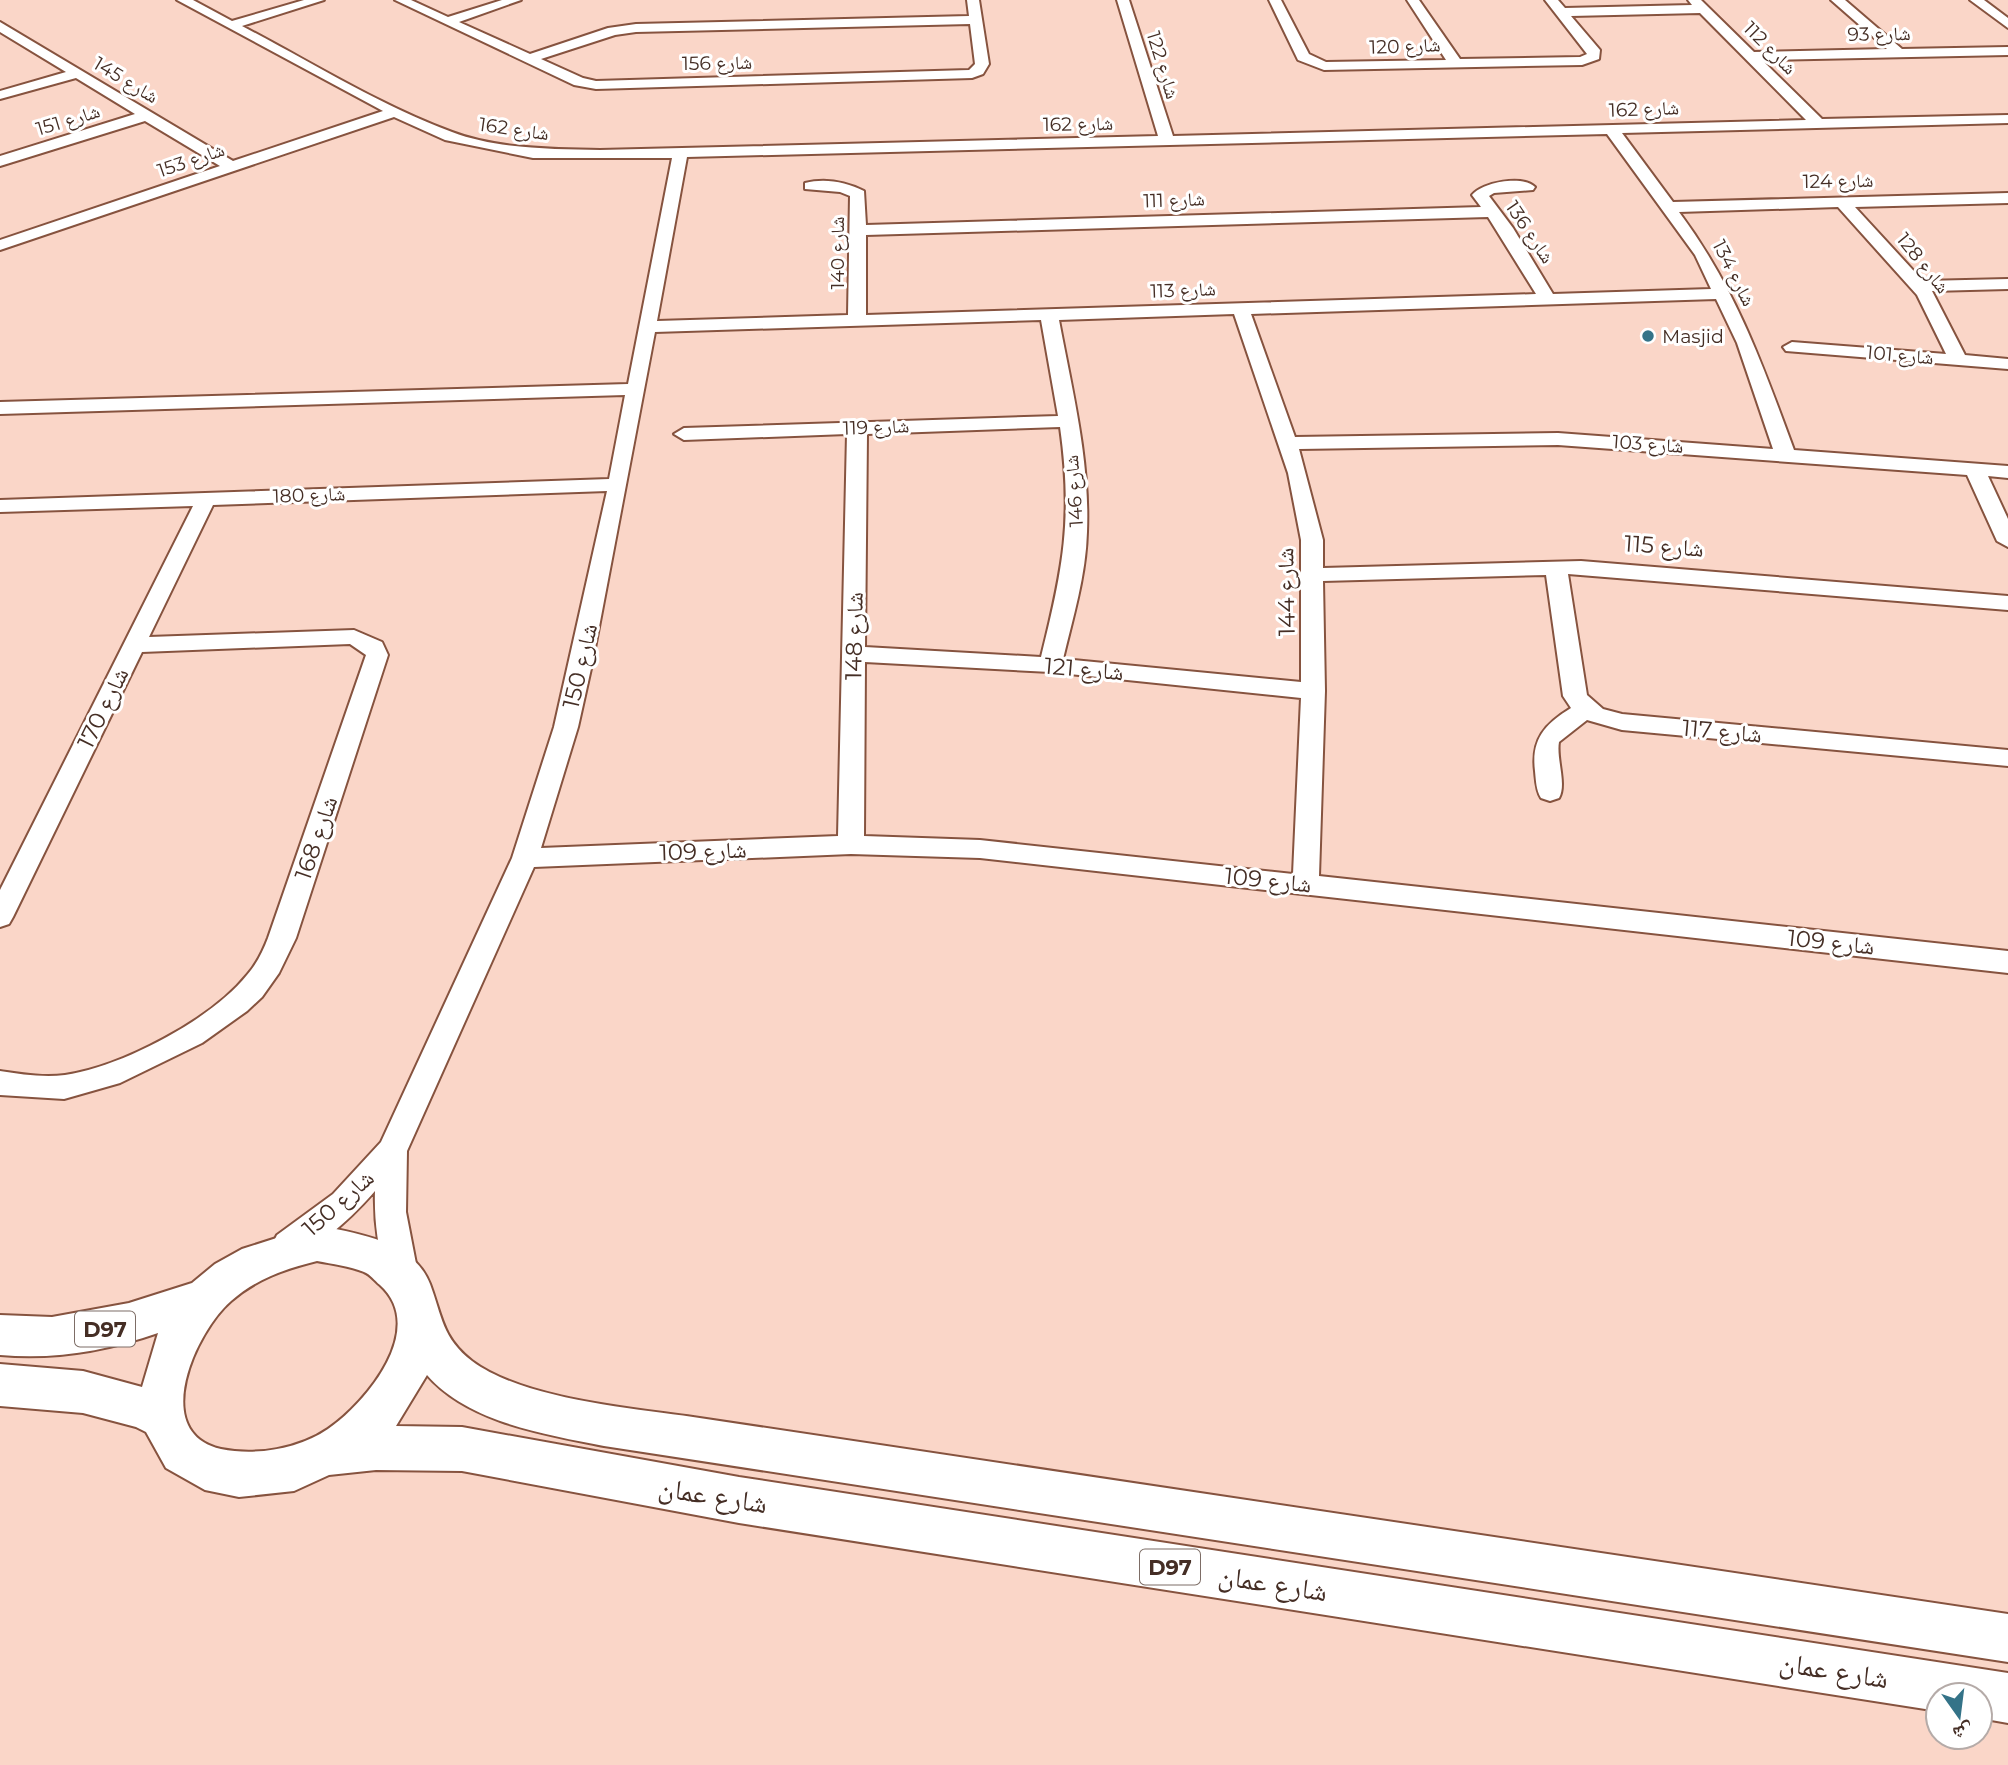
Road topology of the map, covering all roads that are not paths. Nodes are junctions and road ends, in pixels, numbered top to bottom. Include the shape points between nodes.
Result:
1 (183, 0) edge
2 (318, 0) edge
3 (401, 0) edge
4 (515, 0) edge
5 (973, 0) edge
6 (1123, 0) edge
7 (1275, 0) edge
8 (1413, 0) edge
9 (1551, 0) edge
10 (1837, 0) edge
11 (1976, 0) edge
12 (1699, 5) edge
13 (1561, 12) junction
14 (975, 20) junction
15 (447, 21) junction
16 (2008, 24) edge
17 (231, 25) junction
18 (4, 32) edge
19 (2008, 51) edge
20 (1899, 53) junction
21 (1751, 56) junction
22 (529, 59) junction
23 (1456, 64) junction
24 (78, 73) junction
25 (0, 95) edge
26 (395, 112) junction
27 (148, 115) junction
28 (2008, 119) edge
29 (1818, 124) junction
30 (1611, 129) junction
31 (1167, 141) junction
32 (680, 153) junction
33 (0, 161) edge
34 (232, 167) junction
35 (810, 186) dead end
36 (1527, 187) dead end
37 (2008, 198) edge
38 (1842, 202) junction
39 (1670, 207) junction
40 (1491, 212) junction
41 (858, 230) junction
42 (0, 245) edge
43 (2008, 284) edge
44 (1920, 286) junction
45 (1722, 294) junction
46 (1548, 300) junction
47 (1241, 309) junction
48 (1049, 315) junction
49 (858, 320) junction
50 (646, 327) junction
51 (1792, 347) dead end
52 (1958, 360) junction
53 (2008, 364) edge
54 (635, 389) junction
55 (0, 408) edge
56 (1067, 421) junction
57 (857, 428) junction
58 (684, 434) dead end
59 (1287, 443) junction
60 (1785, 454) junction
61 (1974, 469) junction
62 (2008, 472) edge
63 (618, 485) junction
64 (205, 499) junction
65 (0, 506) edge
66 (2008, 541) edge
67 (1556, 567) junction
68 (1314, 575) junction
69 (2008, 603) edge
70 (134, 645) junction
71 (854, 654) junction
72 (1050, 665) junction
73 (1313, 691) junction
74 (1586, 710) junction
75 (2008, 758) edge
76 (1550, 792) dead end
77 (851, 845) junction
78 (525, 858) junction
79 (1306, 884) junction
80 (0, 917) edge
81 (2008, 961) edge
82 (0, 1083) edge
83 (392, 1151) junction
84 (281, 1251) junction
85 (402, 1274) junction
86 (206, 1297) junction
87 (419, 1326) junction
88 (0, 1335) edge
89 (0, 1385) edge
90 (163, 1417) junction
91 (331, 1454) junction
92 (2008, 1638) edge
93 (2008, 1698) edge

1 - 17 street, شارع 162
2 - 17 street
3 - 15 street, شارع 156
4 - 15 street
5 - 14 street, شارع 156
6 - 31 street, شارع 122
7 - 23 street, شارع 120 via 1303,57 1315,64
8 - 23 street
9 - 13 street
10 - 20 street
11 - 16 street
12 - 13 street
12 - 21 street, شارع 112
13 - 23 street, شارع 120 via 1595,53 1590,59
14 - 22 street via 636,28
14 - 22 street, شارع 156 via 981,68 964,76 596,85
15 - 22 street, شارع 156
17 - 26 street, شارع 162
18 - 24 street, شارع 145
19 - 20 street, شارع 93
20 - 21 street, شارع 93
21 - 29 street, شارع 112
24 - 25 street
24 - 27 street, شارع 145
26 - 32 street, شارع 162 via 450,137 503,149 566,155
26 - 34 street, شارع 153
27 - 33 street, شارع 151
27 - 34 street, شارع 145
28 - 29 street, شارع 162
29 - 30 street, شارع 162
30 - 31 street, شارع 162
30 - 39 street, شارع 134
31 - 32 street, شارع 162
32 - 50 street, شارع 150
34 - 42 street, شارع 153
35 - 41 street, شارع 140 via 856,191
36 - 40 street, شارع 136 via 1481,192
37 - 38 street, شارع 124
38 - 39 street, شارع 124
38 - 44 street, شارع 128
39 - 45 street, شارع 134 via 1703,255
40 - 41 street, شارع 111
40 - 46 street, شارع 136
41 - 49 street, شارع 140
43 - 44 street
44 - 52 street, شارع 128
45 - 46 street, شارع 113
45 - 60 street, شارع 134 via 1767,396
46 - 47 street, شارع 113
47 - 48 street, شارع 113
47 - 59 street, شارع 144
48 - 49 street, شارع 113
48 - 56 street, شارع 146
49 - 50 street, شارع 113
50 - 54 street, شارع 150
51 - 52 street, شارع 101
52 - 53 street, شارع 101
54 - 55 street
54 - 63 street, شارع 150
56 - 57 street, شارع 119
56 - 72 street, شارع 146 via 1077,486 1077,536
57 - 58 street, شارع 119
57 - 71 street, شارع 148
59 - 60 street, شارع 103 via 1534,438
59 - 68 street, شارع 144 via 1306,506
60 - 61 street, شارع 103
61 - 62 street, شارع 103
61 - 66 street
63 - 64 street, شارع 180
63 - 78 street, شارع 150 via 566,727
64 - 65 street, شارع 180
64 - 70 street, شارع 170
67 - 68 street, شارع 115
67 - 69 street, شارع 115 via 1628,569
67 - 74 street via 1574,696
68 - 73 street, شارع 144
70 - 80 street, شارع 170
70 - 82 street, شارع 168 via 354,637 374,647 377,655 282,939 271,965 251,991 190,1035 96,1079 38,1088
71 - 72 street, شارع 121
71 - 77 street, شارع 148
72 - 73 street, شارع 121
73 - 79 street, شارع 144
74 - 75 street, شارع 117 via 1622,722
74 - 76 street via 1547,738
77 - 78 street, شارع 109
77 - 79 street, شارع 109 via 1005,851
78 - 83 street, شارع 150
79 - 81 street, شارع 109
83 - 84 street, شارع 150 via 344,1204
83 - 85 street, شارع 150 via 390,1212
84 - 85 main road via 317,1244 350,1245 380,1256
84 - 86 main road via 241,1269
85 - 87 main road via 415,1298
86 - 88 main road, D97 via 142,1321 78,1334
86 - 90 main road via 183,1325 167,1356 160,1387
87 - 91 main road via 413,1361 395,1396 367,1428
87 - 92 main road, D97 via 435,1354 459,1378 490,1395 603,1423
89 - 90 main road via 100,1393
90 - 91 main road via 175,1443 196,1462 225,1474 259,1476 296,1469
91 - 93 main road, شارع عمان / D97 via 376,1448 463,1448 739,1500

